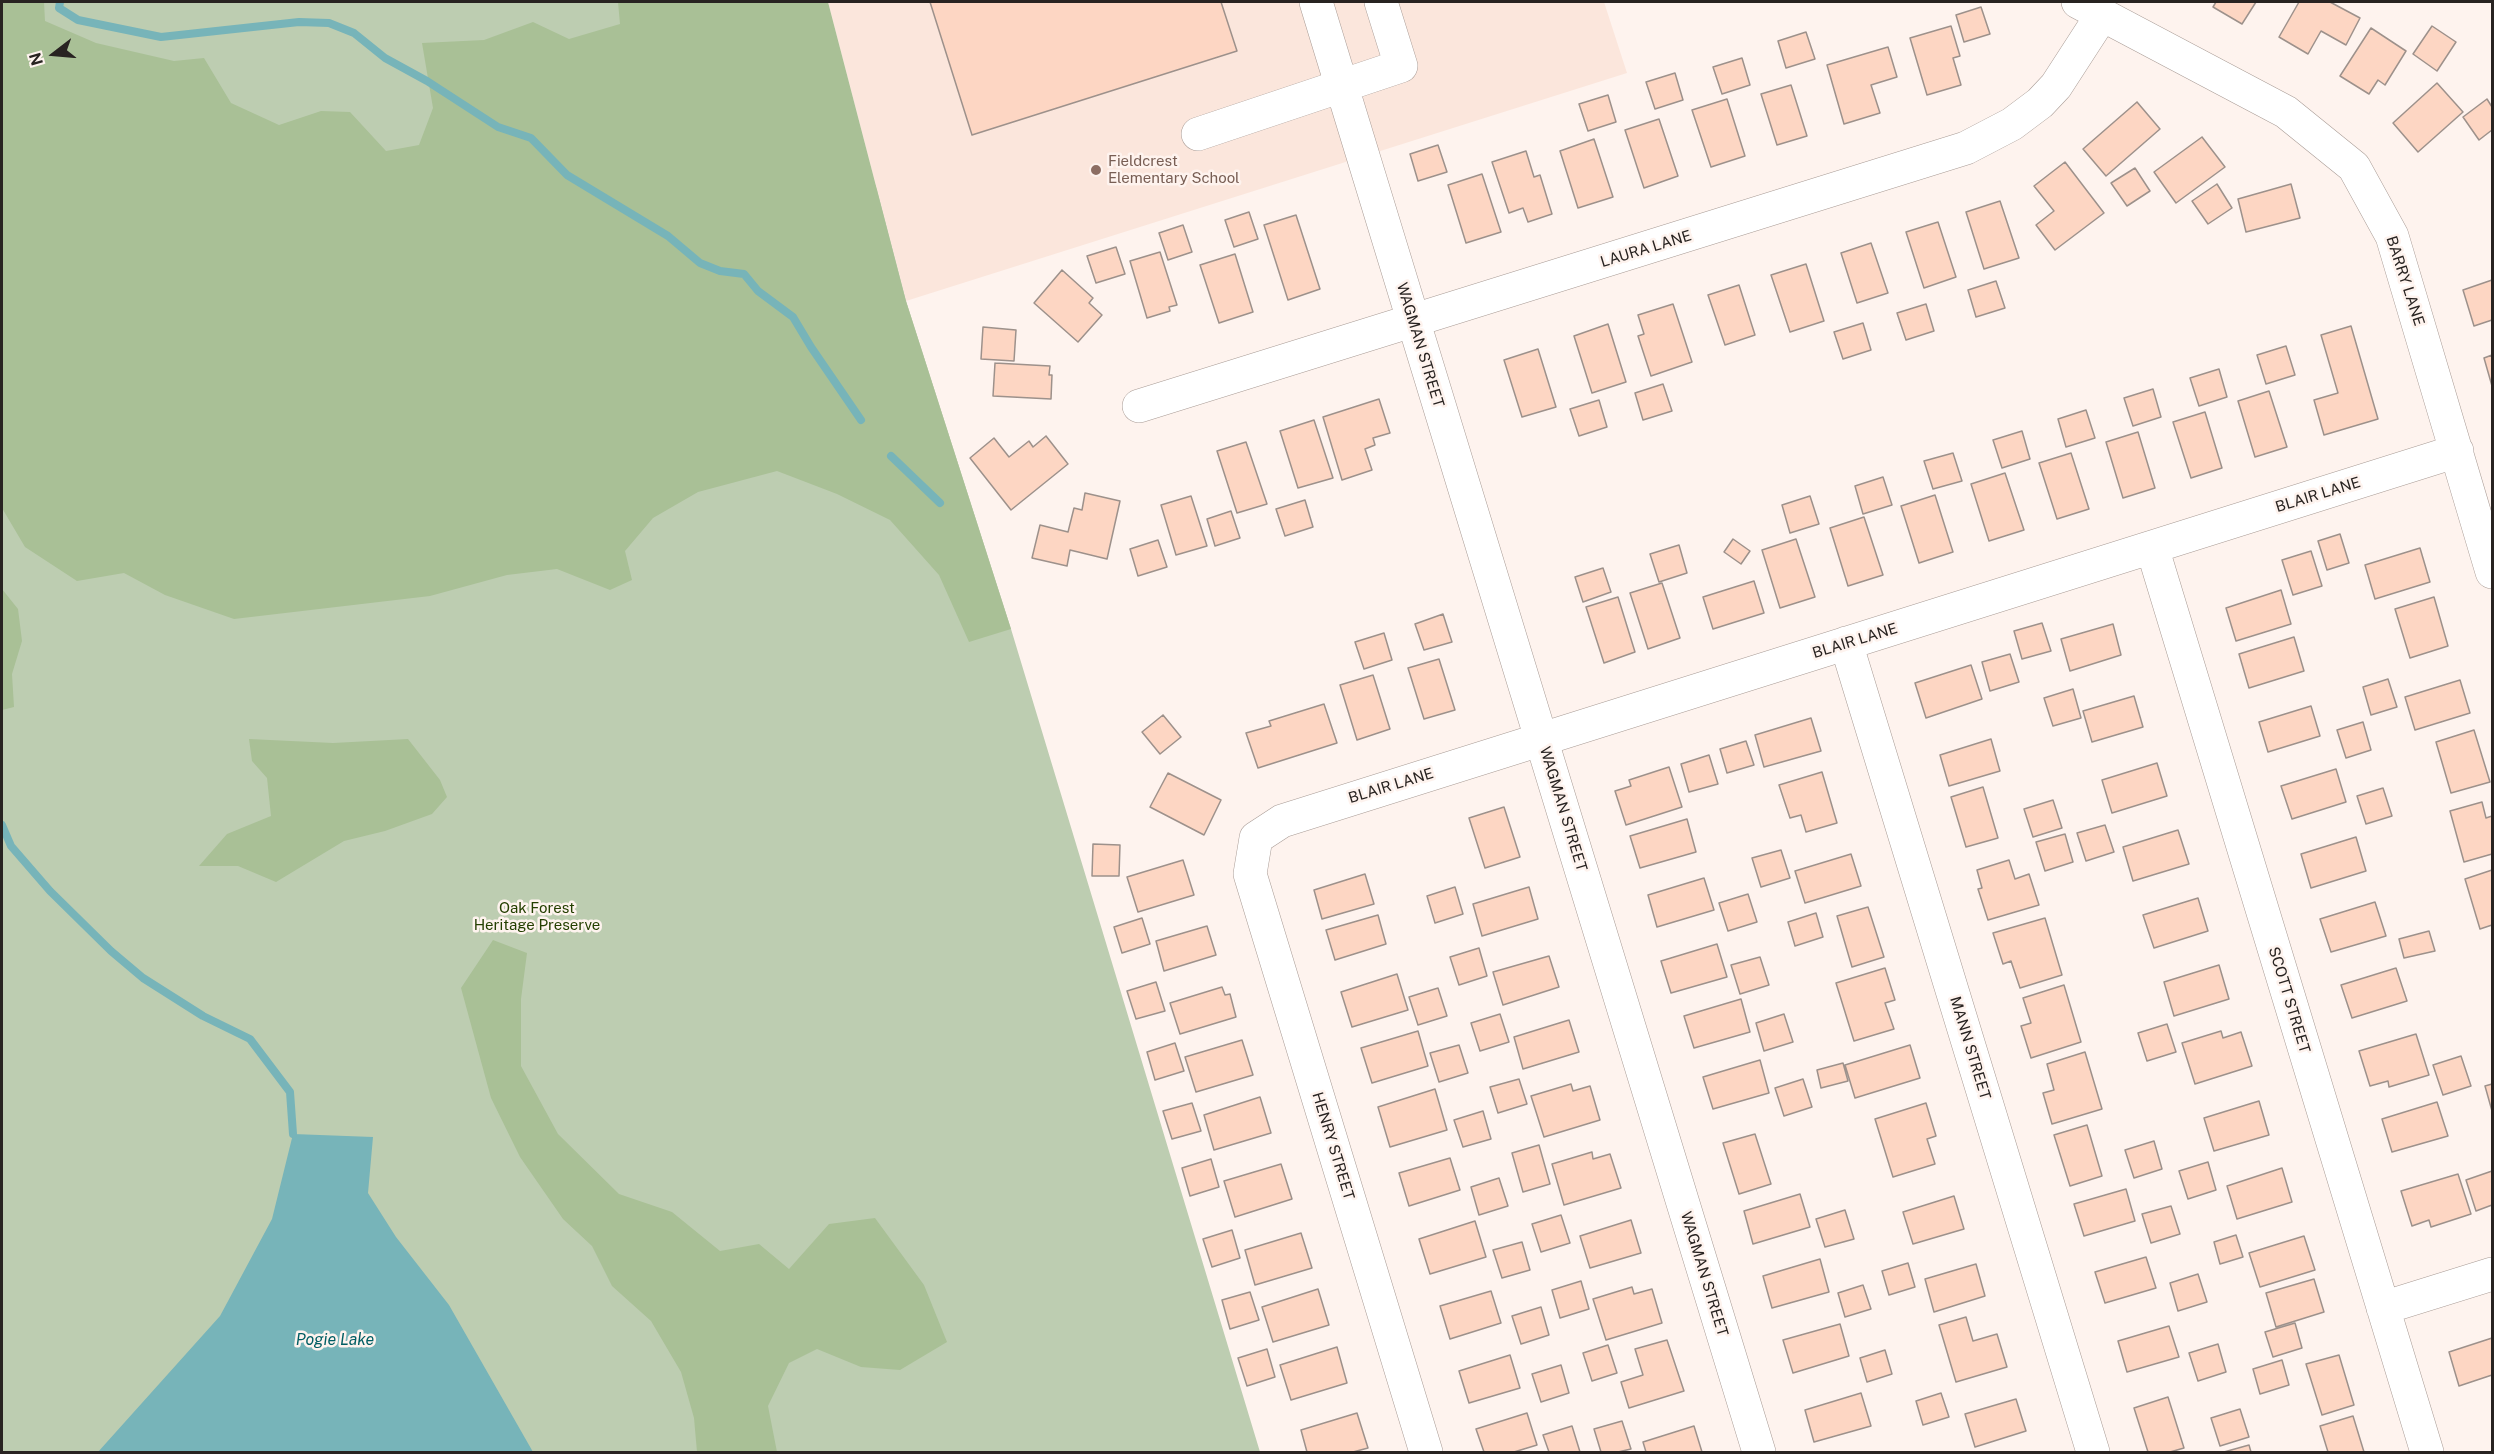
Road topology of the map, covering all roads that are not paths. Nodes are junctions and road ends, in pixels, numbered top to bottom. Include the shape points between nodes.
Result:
1 (1316, 2) edge
2 (1381, 2) edge
3 (2090, 8) edge
4 (1342, 85) junction
5 (1198, 134) dead end
6 (1412, 322) junction
7 (1139, 406) dead end
8 (2457, 452) junction
9 (2152, 547) junction
10 (2493, 572) edge
11 (1846, 643) junction
12 (1542, 739) junction
13 (1256, 838) joint
14 (2493, 1274) edge
15 (2383, 1308) junction
16 (1426, 1452) edge
17 (1759, 1452) edge
18 (2093, 1452) edge
19 (2427, 1452) edge

1 - 4 street, WAGMAN STREET
2 - 4 street via 1401,66
3 - 6 street, LAURA LANE via 2056,86 2040,103 1985,140
3 - 8 street, BARRY LANE via 2286,112 2354,167 2392,236
4 - 5 street
4 - 6 street, WAGMAN STREET
6 - 7 street, LAURA LANE
6 - 12 street, WAGMAN STREET
8 - 9 street, BLAIR LANE
8 - 10 street, BARRY LANE
9 - 11 street, BLAIR LANE
9 - 15 street, SCOTT STREET
11 - 12 street, BLAIR LANE
11 - 18 street, MANN STREET
12 - 13 street, BLAIR LANE via 1282,820
12 - 17 street, WAGMAN STREET
13 - 16 street, HENRY STREET via 1250,874
14 - 15 street
15 - 19 street, SCOTT STREET

